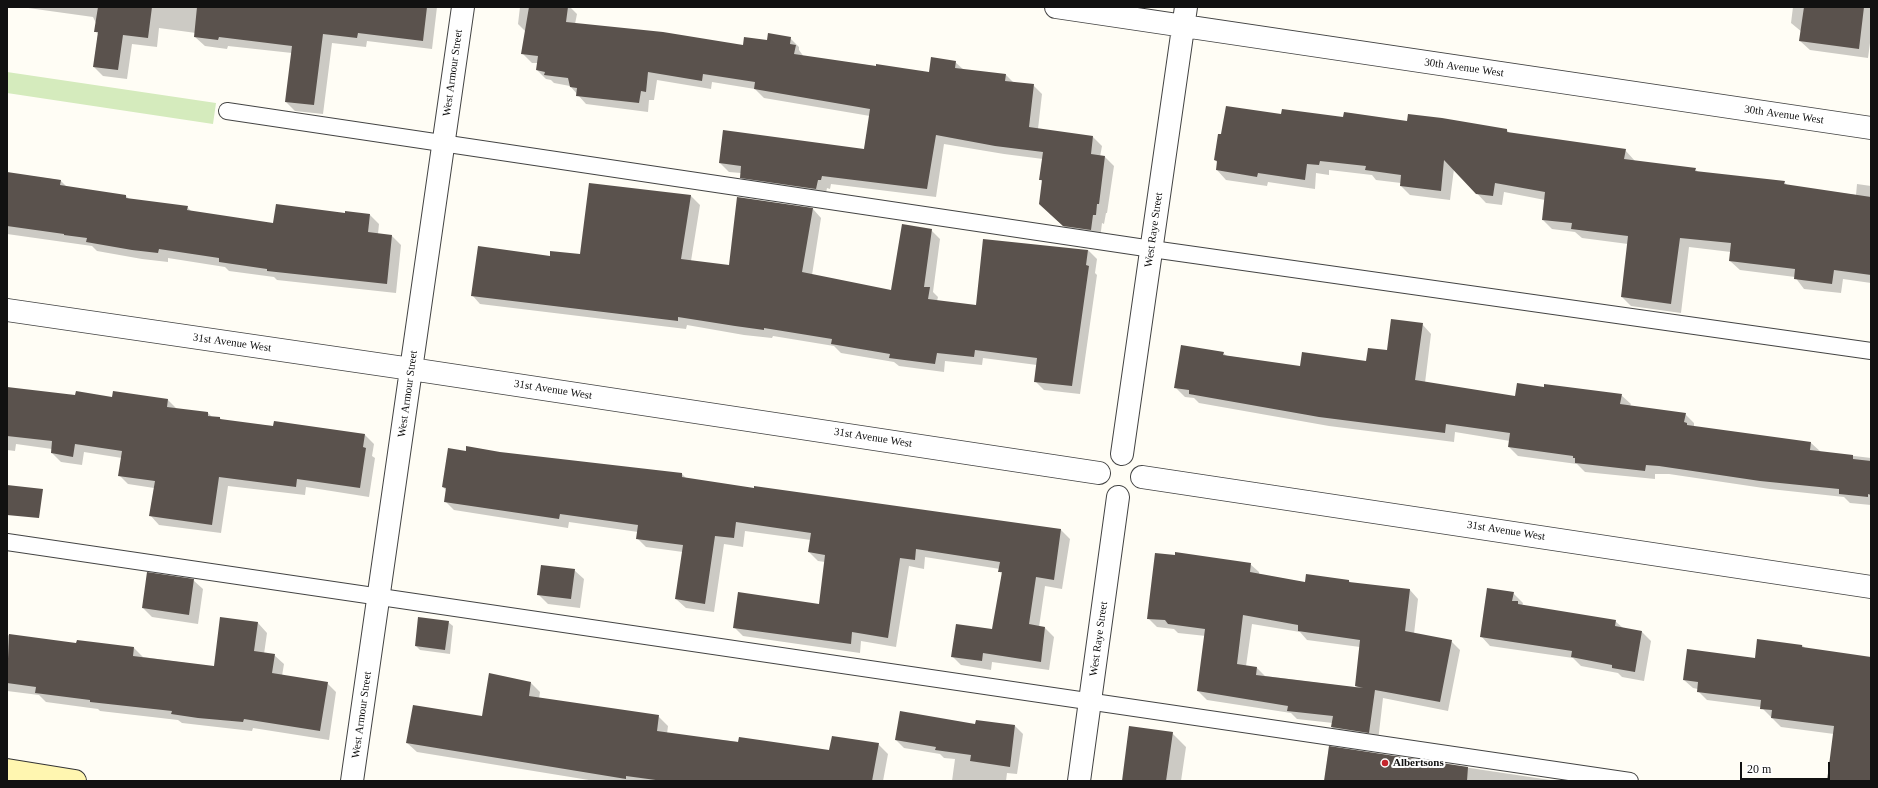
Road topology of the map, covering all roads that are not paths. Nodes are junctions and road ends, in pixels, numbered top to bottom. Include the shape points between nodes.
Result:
1 (463, 7) edge
2 (1056, 7) edge
3 (1184, 17) edge
4 (227, 111) dead end
5 (1871, 128) edge
6 (444, 142) junction
7 (1152, 249) junction
8 (7, 310) edge
9 (1871, 351) edge
10 (411, 369) junction
11 (1122, 454) junction
12 (1099, 473) junction
13 (1142, 477) junction
14 (1118, 496) junction
15 (7, 542) edge
16 (1871, 586) edge
17 (379, 596) junction
18 (1090, 702) junction
19 (7, 770) edge
20 (75, 781) edge
21 (352, 781) edge
22 (1079, 781) edge
23 (1630, 781) edge

1 - 6 street, West Armour Street
2 - 3 street, 30th Avenue West
3 - 5 street, 30th Avenue West
3 - 7 street, West Raye Street
4 - 6 lane
6 - 7 lane
6 - 10 street, West Armour Street
7 - 9 lane
7 - 11 street, West Raye Street
8 - 10 street, 31st Avenue West
10 - 12 street, 31st Avenue West
10 - 17 street, West Armour Street
11 - 12 street via 1110,456 1104,461
11 - 13 street via 1137,461
12 - 14 street via 1099,482 1103,489
13 - 14 street via 1139,487 1134,492 1128,496
13 - 16 street, 31st Avenue West
14 - 18 street, West Raye Street
15 - 17 lane
17 - 18 lane
17 - 21 street, West Armour Street
18 - 22 street, West Raye Street
18 - 23 lane
19 - 20 street

